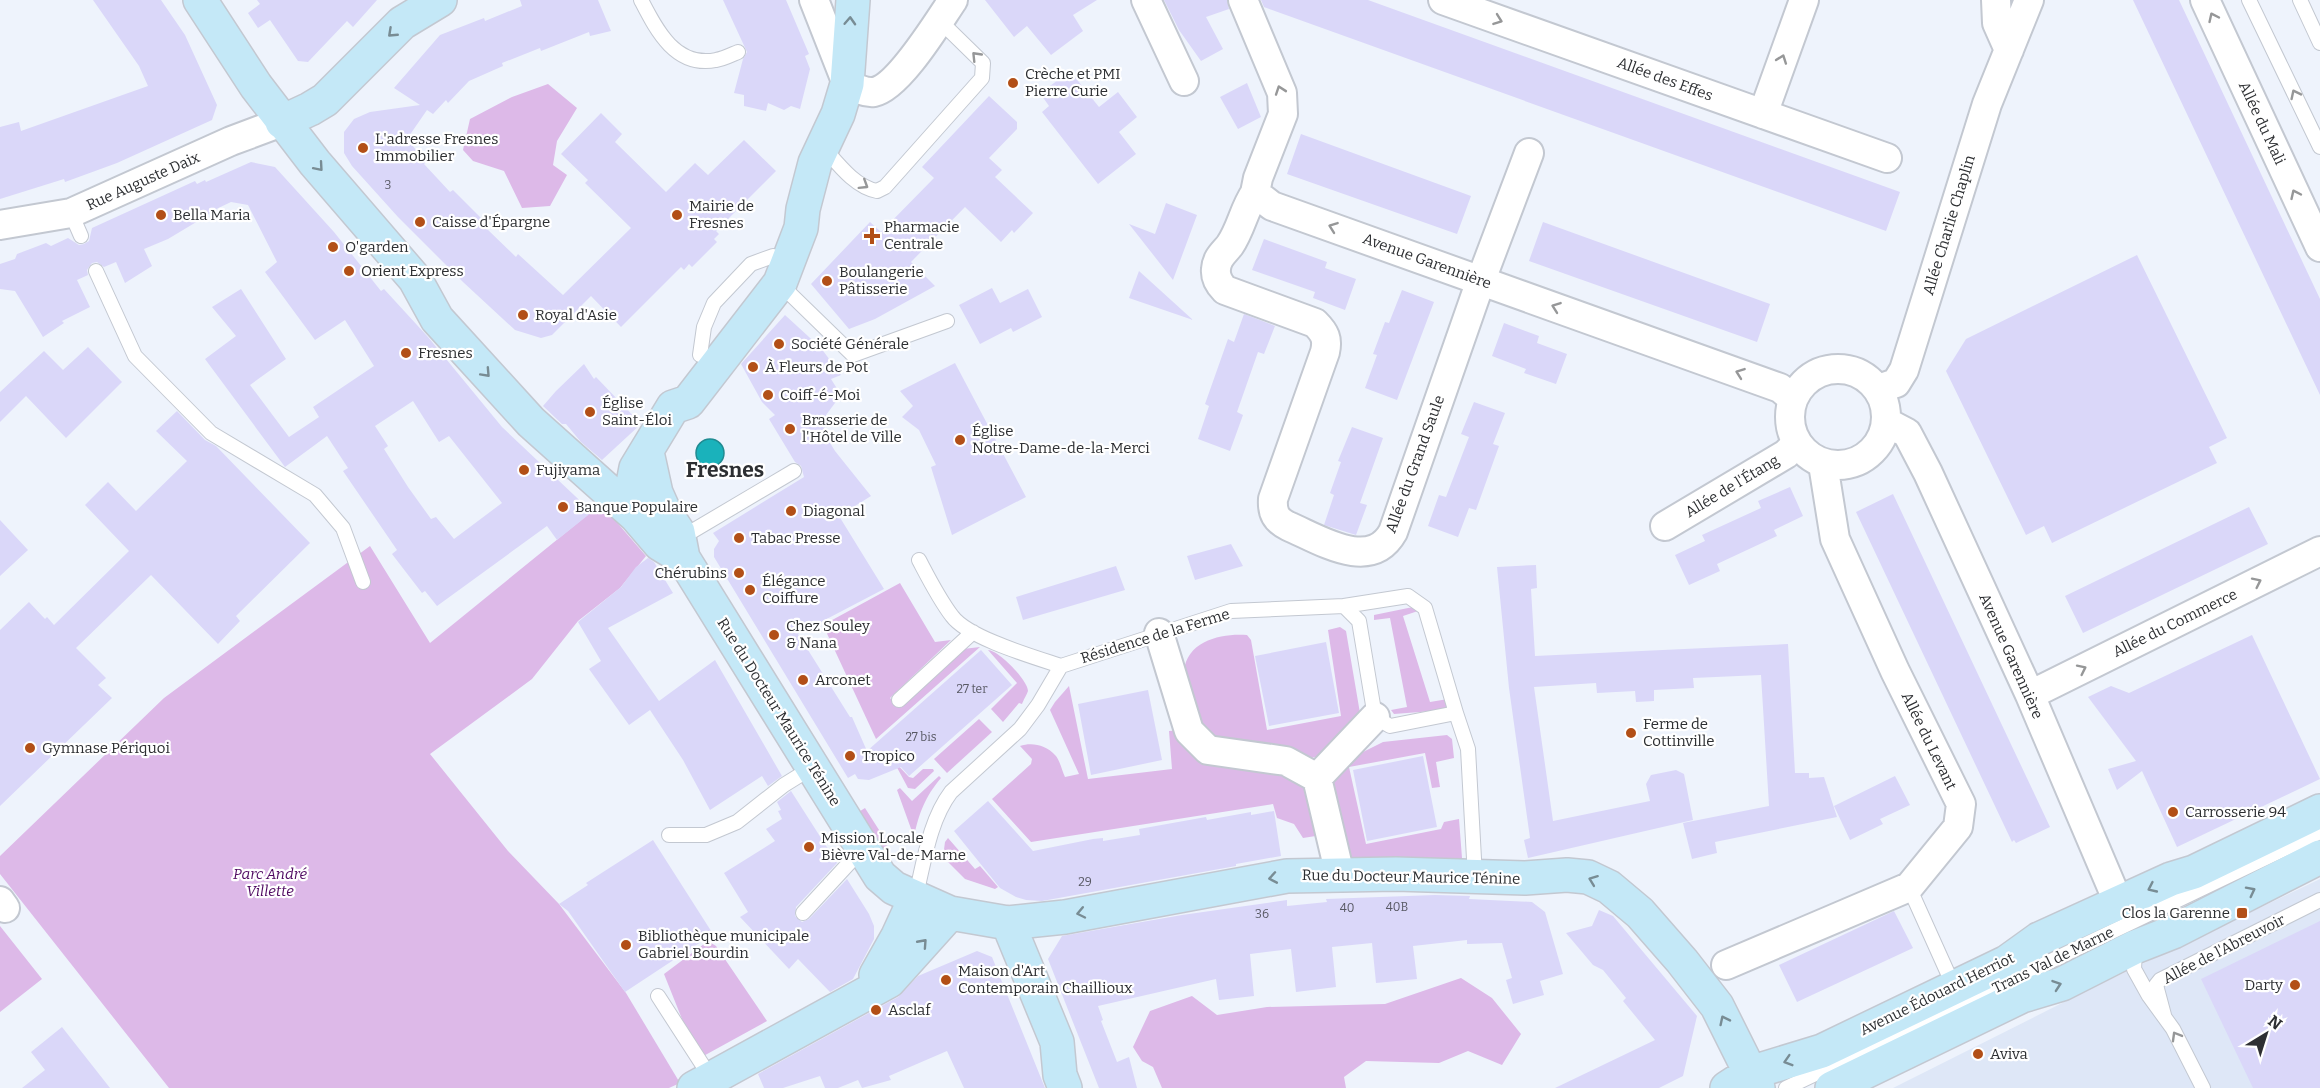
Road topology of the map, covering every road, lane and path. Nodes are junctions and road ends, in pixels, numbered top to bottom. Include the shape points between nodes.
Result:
1 (200, 0) edge
2 (440, 0) edge
3 (641, 0) edge
4 (813, 0) edge
5 (853, 0) edge
6 (1146, 0) edge
7 (1243, 0) edge
8 (1443, 0) edge
9 (1803, 0) edge
10 (1996, 0) edge
11 (2029, 0) edge
12 (2205, 0) edge
13 (2249, 0) edge
14 (2300, 0) edge
15 (946, 10) edge
16 (2320, 43) edge
17 (2009, 50) junction
18 (738, 52) dead end
19 (1184, 81) dead end
20 (847, 84) junction
21 (1763, 114) junction
22 (282, 122) junction
23 (821, 146) junction
24 (2320, 147) edge
25 (1529, 153) dead end
26 (1887, 158) dead end
27 (1255, 193) junction
28 (0, 225) edge
29 (2320, 247) edge
30 (776, 270) junction
31 (96, 271) dead end
32 (1481, 280) junction
33 (947, 321) dead end
34 (1878, 389) junction
35 (1792, 398) junction
36 (673, 407) junction
37 (1886, 422) junction
38 (1797, 444) junction
39 (1823, 464) junction
40 (794, 471) dead end
41 (634, 484) junction
42 (1665, 526) dead end
43 (681, 548) junction
44 (2320, 550) edge
45 (919, 560) dead end
46 (363, 582) dead end
47 (1344, 606) junction
48 (973, 632) junction
49 (1159, 633) junction
50 (1061, 666) junction
51 (2030, 695) junction
52 (899, 700) dead end
53 (1456, 713) junction
54 (1375, 717) junction
55 (813, 767) junction
56 (1317, 778) junction
57 (2320, 811) edge
58 (2320, 832) edge
59 (669, 835) dead end
60 (863, 848) junction
61 (2320, 857) edge
62 (1340, 875) junction
63 (1475, 877) junction
64 (1909, 887) junction
65 (915, 899) junction
66 (2320, 900) edge
67 (803, 913) dead end
68 (950, 913) junction
69 (1008, 923) junction
70 (2127, 925) junction
71 (1726, 965) dead end
72 (1954, 987) junction
73 (658, 996) dead end
74 (864, 996) junction
75 (2164, 1016) junction
76 (703, 1083) edge
77 (1745, 1083) edge
78 (1065, 1088) edge
79 (1786, 1088) edge
80 (1832, 1088) edge
81 (2203, 1088) edge

1 - 22 street, Rue du Docteur Maurice Ténine
2 -> 22 street via 402,23 325,100
3 - 18 lane via 664,41 682,54 716,60
4 - 20 street
20 -> 5 street
6 - 19 street
27 -> 7 street via 1284,104
8 -> 21 street, Allée des Effes
21 -> 9 street
10 - 17 street via 1997,23
11 - 17 street, Allée Charlie Chaplin
29 -> 12 street, Allée du Mali
24 -> 13 lane
14 - 16 lane
15 - 20 street via 889,85 868,92
23 -> 15 lane via 867,189 877,191 885,187 982,78 984,63
17 - 34 street, Allée Charlie Chaplin via 1987,104 1904,370 1896,383
20 - 23 street via 838,114
21 - 26 street, Allée des Effes
22 - 28 street, Rue Auguste Daix via 231,141 76,224
22 -> 41 street, Rue du Docteur Maurice Ténine via 416,279 437,319 531,422
23 - 30 street via 803,209 784,235
25 - 32 street, Allée du Grand Saule
32 -> 27 street, Avenue Garennière via 1272,206
27 - 32 street, Allée du Grand Saule via 1230,245 1221,254 1216,267 1219,284 1225,290 1315,323 1327,342 1272,510 1279,521 1350,551 1366,553 1388,541 1393,532
30 - 33 lane via 853,355
30 - 36 street via 688,402
30 - 36 street via 672,391
31 - 46 lane via 135,356 211,433 315,495 343,528
35 -> 32 street, Avenue Garennière via 1780,388
34 - 35 street via 1853,371 1822,370 1804,381
34 - 37 street via 1885,405
35 - 38 street via 1788,413
36 - 41 street via 659,427
37 - 39 street via 1871,452 1857,462
37 - 51 street, Avenue Garennière via 1907,433
38 - 39 street
38 - 42 street, Allée de l'Étang
39 - 64 street, Allée du Levant via 1835,539 1960,804 1959,827
40 - 43 lane
41 - 43 street via 656,493 678,532
41 - 43 street, Rue du Docteur Maurice Ténine via 660,544
43 - 55 street, Rue du Docteur Maurice Ténine
51 -> 44 street, Allée du Commerce
45 - 48 lane via 952,618
47 - 49 lane, Résidence de la Ferme via 1231,611
47 - 53 lane, Résidence de la Ferme via 1408,596 1425,608
47 - 54 lane via 1359,621
48 - 50 lane
48 - 52 lane
49 - 50 lane, Résidence de la Ferme
49 - 56 street via 1189,731 1208,750 1286,761
50 - 65 lane, Résidence de la Ferme via 1020,729 943,803
51 - 70 street, Avenue Garennière
53 - 54 lane via 1390,726
53 - 63 lane via 1468,749
54 - 56 street
55 - 59 lane via 737,822 706,835
55 - 60 street, Rue du Docteur Maurice Ténine
56 - 62 street
57 -> 70 street, Avenue Édouard Herriot via 2194,872 2171,879
58 - 70 lane, Trans Val de Marne
60 - 65 street, Rue du Docteur Maurice Ténine via 887,883
60 - 67 lane
70 -> 61 street, Avenue Édouard Herriot via 2173,932
62 - 63 street, Rue du Docteur Maurice Ténine
62 -> 69 street, Rue du Docteur Maurice Ténine via 1287,876 1065,917
77 -> 63 street, Rue du Docteur Maurice Ténine via 1717,1006 1640,913 1609,887 1588,877
64 - 71 street, Allée du Levant
64 - 72 lane
65 - 68 street, Rue du Docteur Maurice Ténine
65 - 74 street
66 - 75 lane, Allée de l'Abreuvoir via 2160,980 2156,985
68 - 69 street, Rue du Docteur Maurice Ténine
74 -> 68 street via 889,981
69 - 78 street via 1057,1042
70 - 72 street, Avenue Édouard Herriot via 2039,939 2007,962
70 - 75 lane via 2134,969
70 - 79 lane, Trans Val de Marne
80 -> 70 street, Avenue Édouard Herriot via 2022,996 2062,984
72 -> 77 street, Avenue Édouard Herriot via 1822,1051
73 - 76 lane
74 - 76 street
81 -> 75 lane

